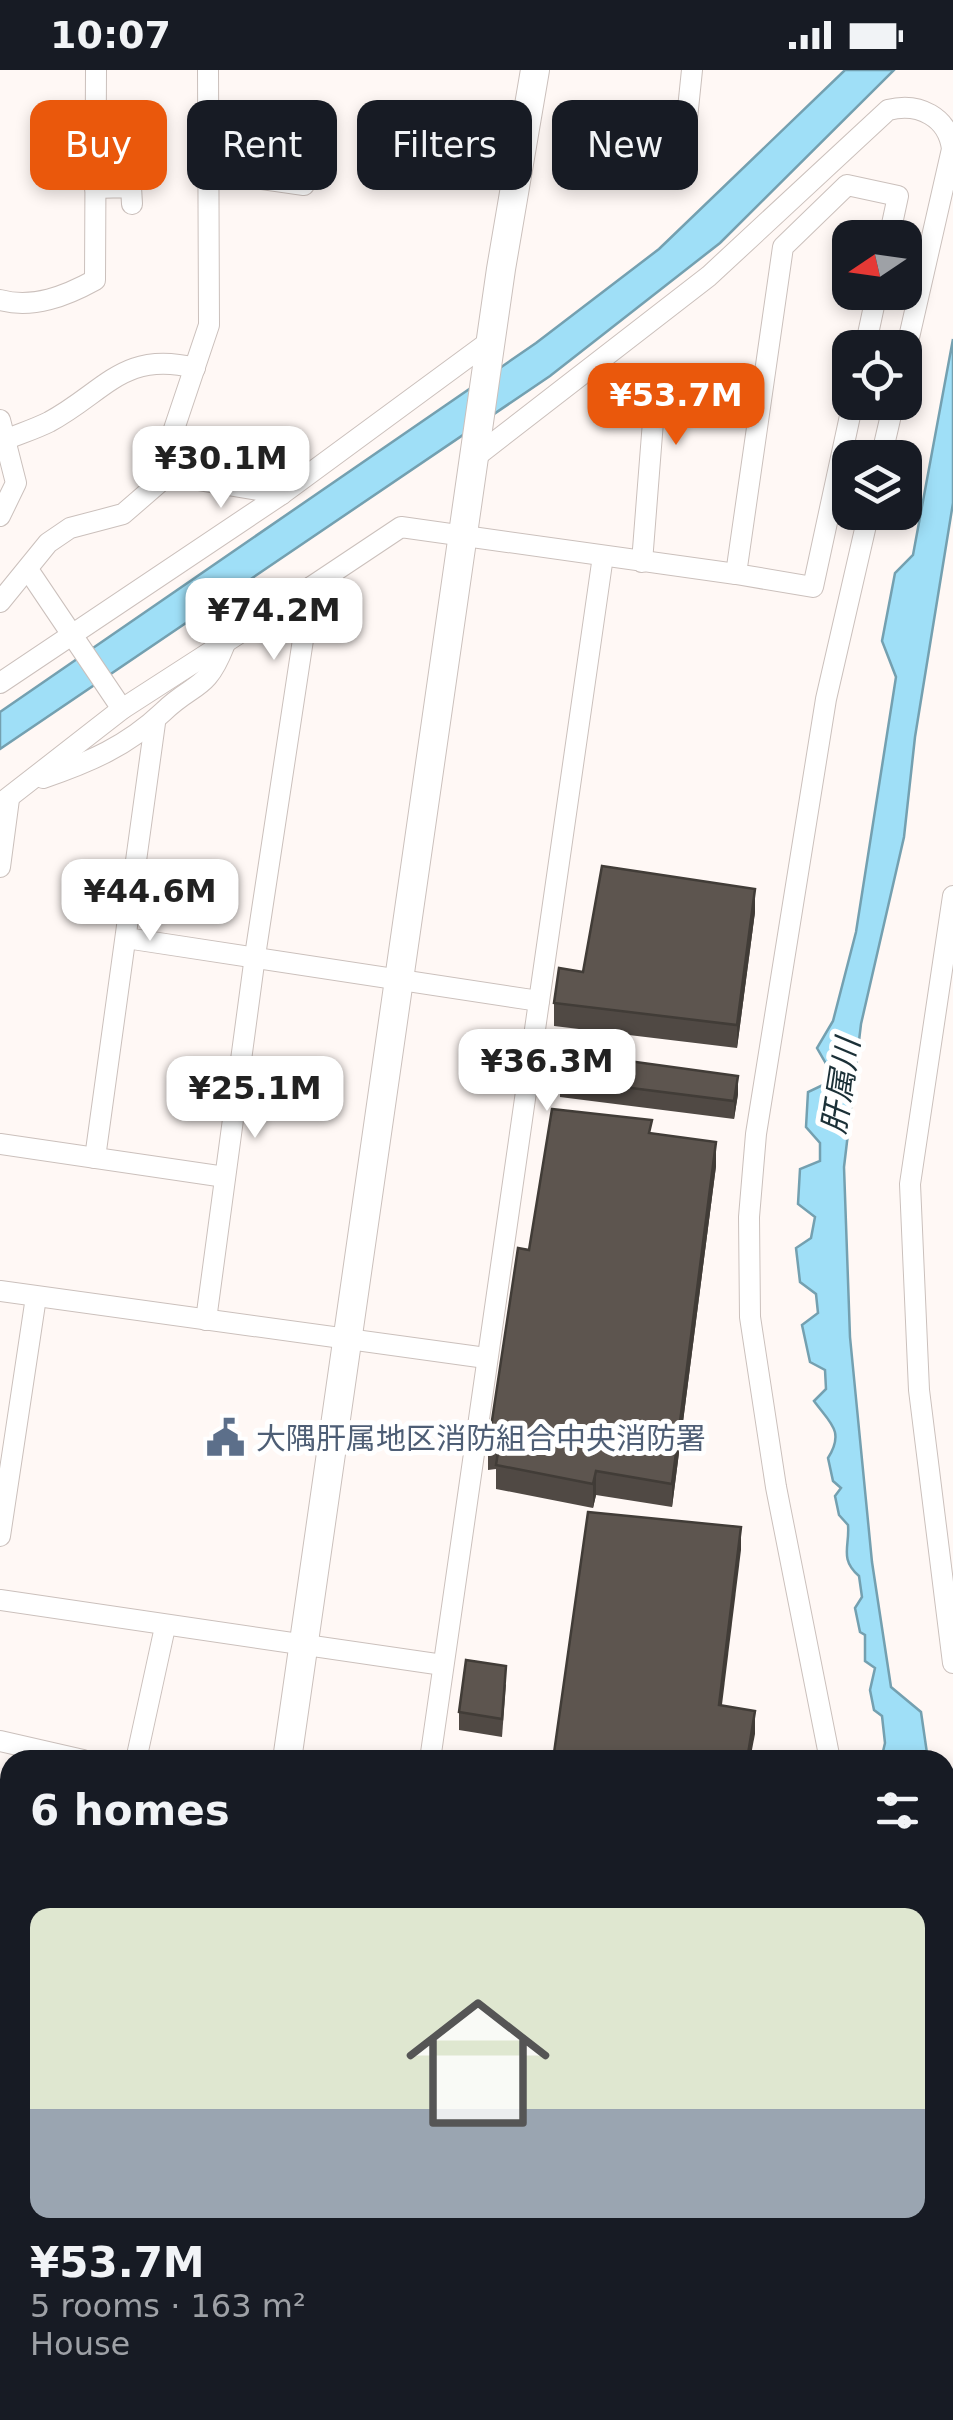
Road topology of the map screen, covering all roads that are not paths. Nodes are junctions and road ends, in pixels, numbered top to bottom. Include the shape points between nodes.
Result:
1 (96, 70) edge
2 (208, 70) edge
3 (535, 70) edge
4 (692, 70) edge
5 (96, 100) edge
6 (208, 100) edge
7 (689, 100) edge
8 (95, 190) edge
9 (131, 190) edge
10 (207, 190) edge
11 (132, 204) dead end
12 (893, 220) edge
13 (0, 300) edge
14 (911, 330) edge
15 (494, 338) junction
16 (195, 368) junction
17 (762, 397) junction
18 (849, 420) edge
19 (2, 430) edge
20 (475, 453) junction
21 (168, 475) junction
22 (282, 494) junction
23 (0, 516) edge
24 (865, 530) edge
25 (465, 537) junction
26 (603, 556) junction
27 (642, 562) junction
28 (28, 572) junction
29 (736, 574) junction
30 (312, 587) junction
31 (0, 602) edge
32 (74, 638) junction
33 (224, 646) junction
34 (0, 683) edge
35 (116, 701) junction
36 (155, 723) junction
37 (31, 782) junction
38 (4, 801) edge
39 (0, 867) edge
40 (953, 896) edge
41 (126, 938) junction
42 (254, 956) junction
43 (400, 976) junction
44 (539, 1001) junction
45 (0, 1144) edge
46 (96, 1158) junction
47 (226, 1176) junction
48 (0, 1291) edge
49 (36, 1297) junction
50 (206, 1320) junction
51 (348, 1340) junction
52 (486, 1358) junction
53 (6, 1447) edge
54 (0, 1536) edge
55 (0, 1600) edge
56 (165, 1626) junction
57 (302, 1644) junction
58 (953, 1663) edge
59 (443, 1665) junction
60 (0, 1741) edge
61 (39, 1750) edge
62 (138, 1750) edge
63 (288, 1750) edge
64 (431, 1750) edge
65 (828, 1750) edge

1 - 5 street
2 - 6 street
3 - 15 street
4 - 7 street
8 - 13 street via 95,280 66,296
9 - 11 street
10 - 16 street via 210,326
12 - 17 street via 898,196 847,185 783,247
14 - 20 street via 952,149 950,131 938,118 906,106 888,110 709,276
15 - 20 street
15 - 22 street
16 - 19 street via 168,361 128,368 50,421
16 - 21 street via 172,434
17 - 27 street via 670,384 656,396
17 - 29 street
18 - 29 street via 812,587
19 - 23 street via 16,482
20 - 25 street
21 - 22 street
21 - 28 street via 123,514 70,528 48,543
22 - 32 street
24 - 65 street via 826,698 756,1134 749,1217 753,1336
25 - 26 street
25 - 30 street via 401,526
25 - 43 street
26 - 27 street
26 - 44 street
27 - 29 street
28 - 31 street
28 - 32 street
30 - 33 street
30 - 42 street
32 - 34 street
32 - 35 street
33 - 35 street
33 - 36 street via 212,676
35 - 37 street
36 - 37 street via 104,757
36 - 41 street
37 - 38 street
38 - 39 street
40 - 58 street via 910,1184 910,1234 918,1390
41 - 42 street
41 - 46 street
42 - 43 street
42 - 47 street
43 - 44 street
43 - 51 street
44 - 52 street
45 - 46 street
46 - 47 street
47 - 50 street
48 - 49 street
49 - 50 street
49 - 53 street
50 - 51 street
51 - 52 street
51 - 57 street
52 - 59 street
53 - 54 street
55 - 56 street
56 - 57 street
56 - 62 street
57 - 59 street
57 - 63 street
59 - 64 street
60 - 61 street

